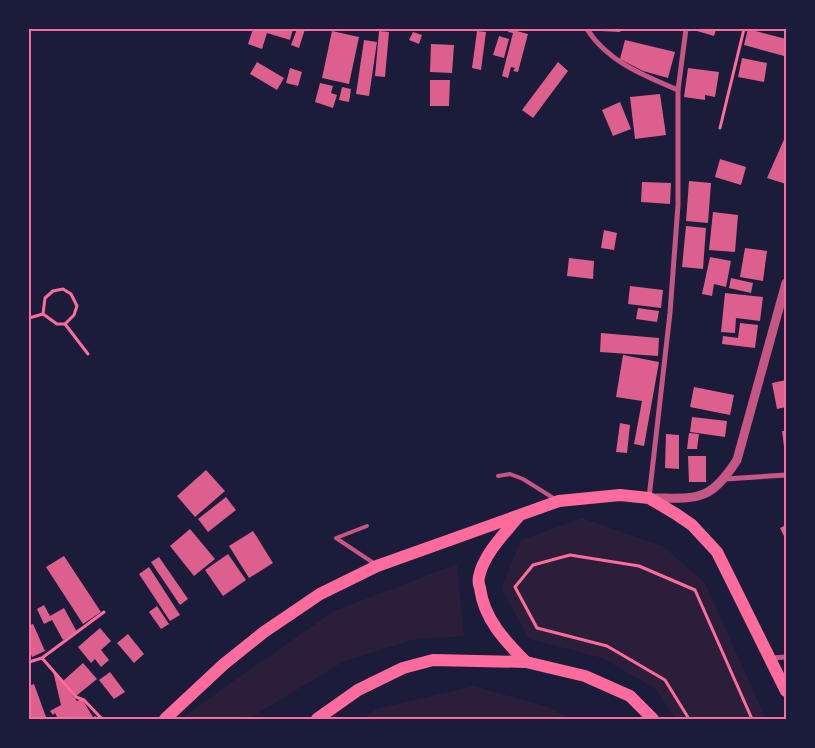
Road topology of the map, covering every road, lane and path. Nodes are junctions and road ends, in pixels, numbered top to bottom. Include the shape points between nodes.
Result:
1 (587, 29) edge
2 (686, 29) edge
3 (744, 29) edge
4 (678, 90) junction
5 (720, 128) dead end
6 (786, 283) edge
7 (43, 314) junction
8 (29, 318) edge
9 (65, 324) junction
10 (88, 354) dead end
11 (786, 475) edge
12 (498, 476) dead end
13 (725, 479) junction
14 (649, 498) junction
15 (559, 502) junction
16 (519, 516) junction
17 (367, 526) dead end
18 (377, 566) junction
19 (104, 612) dead end
20 (786, 656) edge
21 (42, 658) junction
22 (769, 658) junction
23 (29, 662) edge
24 (526, 662) junction
25 (786, 691) edge
26 (102, 719) edge
27 (165, 719) edge
28 (317, 719) edge
29 (653, 719) edge
30 (690, 719) edge
31 (752, 719) edge

1 - 4 street via 615,58 640,75
2 - 4 street
3 - 5 path
4 - 14 street via 678,205 670,313
6 - 13 street via 737,460
7 - 8 path
7 - 9 path via 57,324
7 - 9 path via 45,298 53,291 63,289 71,294 77,306
9 - 10 path
11 - 13 street
12 - 15 lane via 510,474 523,479
13 - 14 street via 713,490 695,498
14 - 15 main road via 620,495
14 - 22 main road via 692,525 717,552
15 - 16 main road
16 - 18 main road
16 - 24 main road via 491,550 478,578 486,612 498,632
17 - 18 lane via 336,538
18 - 27 main road via 320,594 264,632
19 - 21 path
20 - 22 street
21 - 23 path
21 - 26 path
22 - 25 main road
24 - 28 main road via 433,660 403,668 358,690
24 - 29 main road via 585,676 630,696
30 - 31 path via 666,680 607,646 537,628 515,587 532,565 570,555 639,566 695,590

